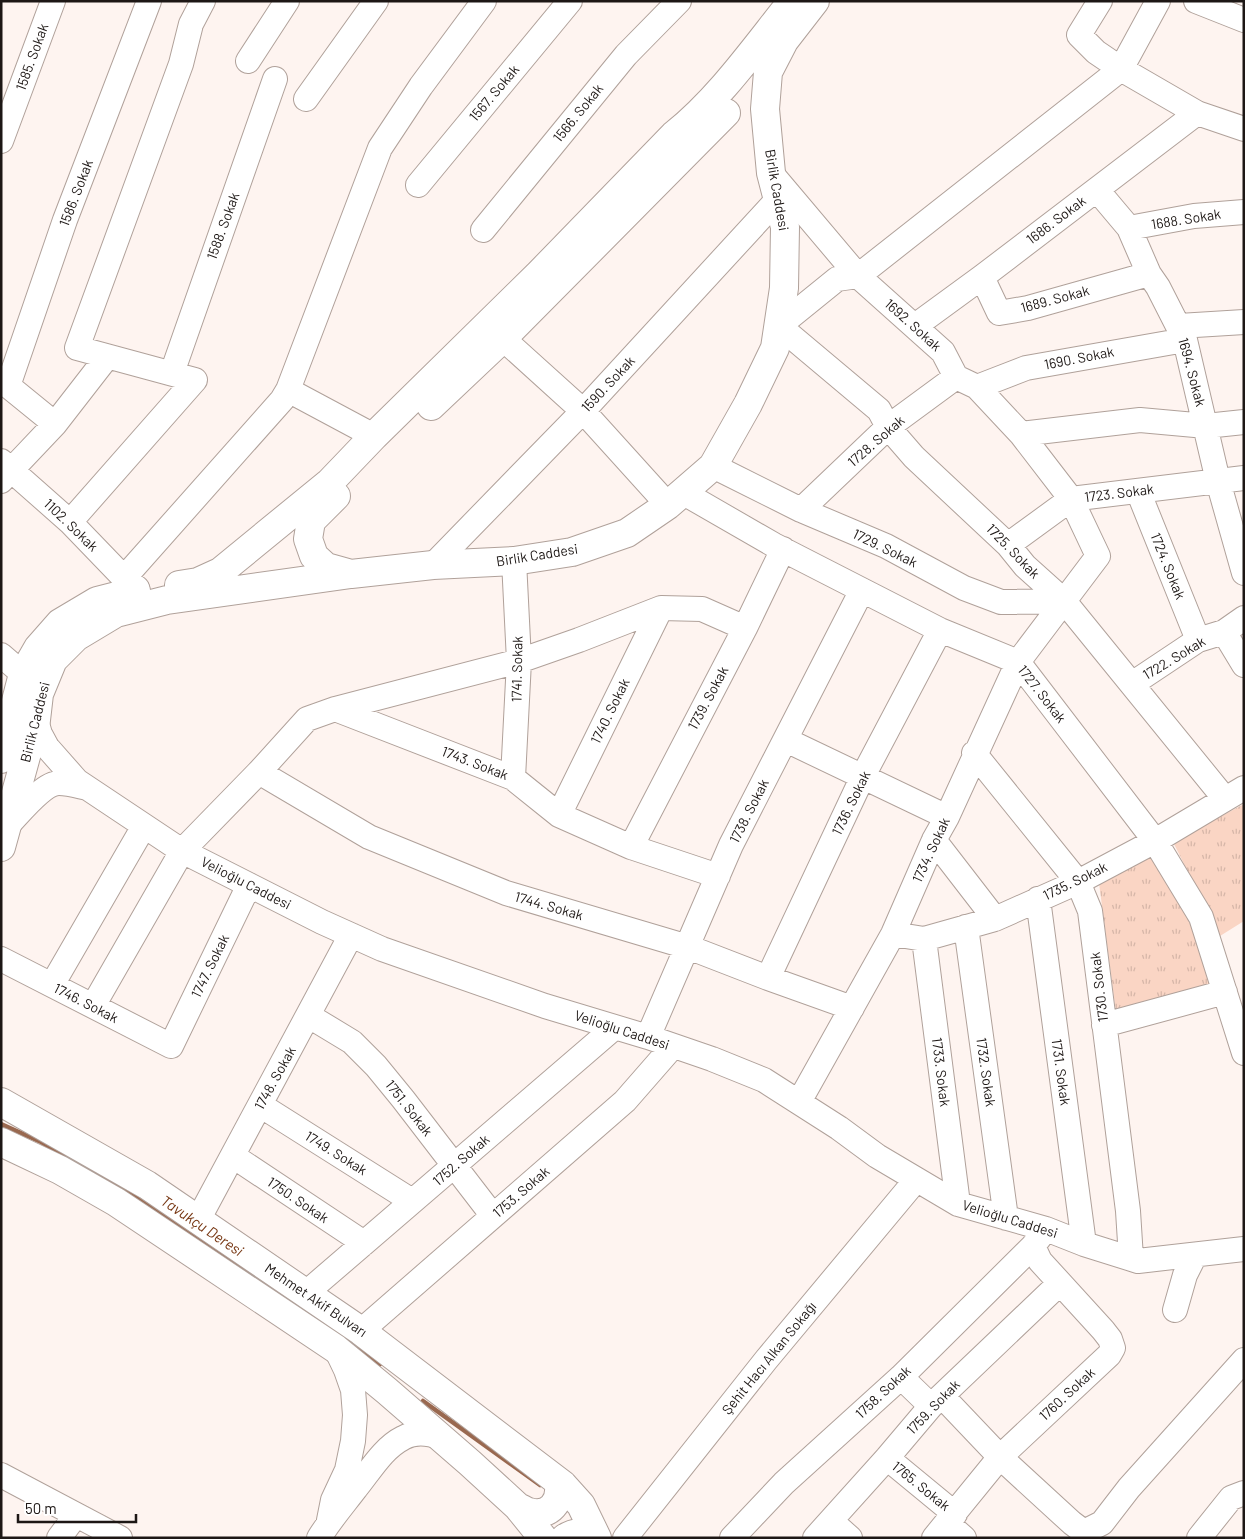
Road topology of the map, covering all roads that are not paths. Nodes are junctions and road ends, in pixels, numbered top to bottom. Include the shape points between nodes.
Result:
1 (53, 1) edge
2 (149, 1) edge
3 (203, 1) edge
4 (287, 1) edge
5 (376, 1) edge
6 (484, 1) edge
7 (570, 1) edge
8 (679, 1) edge
9 (792, 1) edge
10 (815, 1) edge
11 (1100, 1) edge
12 (1158, 1) edge
13 (1196, 1) edge
14 (1244, 20) edge
15 (248, 61) dead end
16 (1121, 69) junction
17 (276, 79) dead end
18 (306, 99) dead end
19 (726, 113) junction
20 (1197, 114) junction
21 (694, 119) junction
22 (1244, 129) edge
23 (1, 142) edge
24 (771, 173) junction
25 (418, 185) dead end
26 (1097, 190) junction
27 (778, 199) junction
28 (1244, 212) edge
29 (1129, 228) junction
30 (483, 230) dead end
31 (1149, 274) junction
32 (858, 276) junction
33 (982, 277) junction
34 (1244, 322) edge
35 (779, 326) junction
36 (915, 326) junction
37 (495, 331) junction
38 (1182, 333) junction
39 (107, 357) junction
40 (172, 373) junction
41 (967, 382) junction
42 (4, 383) edge
43 (288, 390) junction
44 (583, 411) junction
45 (1244, 422) edge
46 (55, 424) junction
47 (1206, 426) junction
48 (888, 427) junction
49 (1021, 434) junction
50 (374, 436) junction
51 (713, 466) junction
52 (5, 471) edge
53 (1244, 478) edge
54 (1218, 481) junction
55 (1138, 491) junction
56 (675, 499) junction
57 (1071, 499) junction
58 (801, 510) junction
59 (70, 522) junction
60 (1008, 545) junction
61 (251, 549) junction
62 (783, 549) junction
63 (514, 561) junction
64 (433, 565) junction
65 (1244, 573) edge
66 (352, 574) junction
67 (132, 584) junction
68 (281, 584) junction
69 (862, 590) junction
70 (1064, 601) junction
71 (661, 608) junction
72 (1244, 618) edge
73 (745, 628) junction
74 (940, 630) junction
75 (1224, 632) junction
76 (1198, 640) junction
77 (1, 655) edge
78 (519, 661) junction
79 (1018, 662) junction
80 (1244, 665) edge
81 (23, 674) junction
82 (1132, 684) junction
83 (335, 708) junction
84 (36, 720) junction
85 (786, 740) junction
86 (974, 753) junction
87 (1, 759) edge
88 (259, 772) junction
89 (863, 776) junction
90 (513, 778) junction
91 (87, 788) junction
92 (1234, 793) edge
93 (559, 815) junction
94 (947, 817) junction
95 (144, 826) junction
96 (4, 836) edge
97 (934, 840) junction
98 (1155, 841) junction
99 (631, 847) junction
100 (182, 851) junction
101 (718, 876) junction
102 (1078, 882) junction
103 (249, 885) junction
104 (1038, 899) junction
105 (995, 919) junction
106 (966, 926) junction
107 (893, 934) junction
108 (351, 935) junction
109 (924, 939) junction
110 (688, 947) junction
111 (1, 959) edge
112 (768, 978) junction
113 (52, 985) junction
114 (1225, 992) junction
115 (93, 1006) junction
116 (852, 1008) junction
117 (309, 1016) junction
118 (1104, 1025) junction
119 (615, 1027) junction
120 (648, 1037) junction
121 (171, 1046) joint
122 (673, 1046) junction
123 (1244, 1053) edge
124 (1, 1102) edge
125 (799, 1102) junction
126 (260, 1105) junction
127 (1, 1142) edge
128 (233, 1156) junction
129 (454, 1166) junction
130 (916, 1180) junction
131 (412, 1201) junction
132 (958, 1204) junction
133 (493, 1216) junction
134 (1006, 1218) junction
135 (198, 1220) junction
136 (1040, 1238) junction
137 (364, 1243) junction
138 (1084, 1244) junction
139 (1244, 1249) edge
140 (1195, 1255) junction
141 (1131, 1258) junction
142 (1059, 1284) junction
143 (306, 1293) junction
144 (1175, 1310) dead end
145 (362, 1331) junction
146 (336, 1349) junction
147 (1244, 1360) edge
148 (901, 1377) junction
149 (937, 1401) junction
150 (440, 1437) junction
151 (887, 1458) junction
152 (1000, 1458) junction
153 (1, 1476) edge
154 (558, 1482) junction
155 (1244, 1493) edge
156 (518, 1507) junction
157 (76, 1515) junction
158 (831, 1521) junction
159 (950, 1528) edge
160 (324, 1529) edge
161 (1065, 1530) edge
162 (59, 1538) edge
163 (120, 1538) edge
164 (543, 1538) edge
165 (565, 1538) edge
166 (595, 1538) edge
167 (625, 1538) edge
168 (732, 1538) edge
169 (814, 1538) edge
170 (850, 1538) edge
171 (1199, 1538) edge

1 - 23 street, 1585. Sokak
2 - 42 street, 1586. Sokak
3 - 39 street via 191,24 181,64 77,348
4 - 15 street
5 - 18 street
6 - 43 street via 380,148
7 - 25 street, 1567. Sokak
8 - 30 street, 1566. Sokak via 626,55
9 - 21 main road, Birlik Caddesi
10 - 24 main road, Birlik Caddesi via 784,41 768,72 765,109
11 - 16 street via 1079,35 1096,52
12 - 16 street
13 - 14 street
16 - 20 street
16 - 32 street
17 - 40 street, 1588. Sokak
19 - 21 main road
19 - 24 main road via 741,115 751,122
19 - 37 main road
20 - 22 street
20 - 26 street, 1686. Sokak
21 - 37 main road, Birlik Caddesi via 674,134 539,274
24 - 27 main road, Birlik Caddesi
24 - 32 street, 1692. Sokak
26 - 29 street, 1694. Sokak
26 - 33 street, 1686. Sokak
27 - 35 main road, Birlik Caddesi via 785,227 784,288
27 - 44 street, 1590. Sokak
28 - 29 street, 1688. Sokak via 1194,216
29 - 31 street, 1694. Sokak
31 - 33 street, 1689. Sokak via 999,313
31 - 38 street, 1694. Sokak
32 - 35 street via 837,279
32 - 36 street, 1692. Sokak
33 - 36 street, 1686. Sokak
34 - 38 street, 1690. Sokak
35 - 48 street, 1725. Sokak via 879,410
35 - 51 main road, Birlik Caddesi via 775,348
36 - 41 street, 1692. Sokak via 943,352
37 - 44 street, 1727. Sokak
37 - 50 main road, Birlik Caddesi
37 - 66 main road via 311,521 308,539 314,556 326,567
38 - 41 street, 1690. Sokak
38 - 47 street, 1694. Sokak
39 - 40 street
39 - 46 street
40 - 59 street via 195,380
41 - 48 street, 1728. Sokak
41 - 49 street, 1692. Sokak
42 - 46 street
43 - 50 street
43 - 67 street
44 - 56 street, 1727. Sokak
44 - 64 street, 1590. Sokak
45 - 47 street
46 - 52 street
47 - 49 street via 1140,420
47 - 54 street, 1694. Sokak
48 - 58 street, 1728. Sokak
48 - 60 street, 1725. Sokak via 914,457
49 - 57 street, 1692. Sokak
50 - 61 main road, Birlik Caddesi via 330,482
51 - 56 main road, Birlik Caddesi
51 - 58 street, 1729. Sokak
52 - 59 street, 1102. Sokak
53 - 54 street, 1723. Sokak
54 - 55 street, 1723. Sokak
54 - 65 street, 1694. Sokak
55 - 57 street, 1723. Sokak
55 - 76 street, 1724. Sokak
56 - 62 street, 1727. Sokak
56 - 63 main road, Birlik Caddesi via 618,536 572,552
57 - 60 street, 1723. Sokak
57 - 70 street, 1692. Sokak via 1098,556
58 - 70 street, 1729. Sokak via 886,546 964,588 1001,602
59 - 67 street, 1102. Sokak
60 - 70 street, 1725. Sokak via 1025,566
61 - 67 main road, Birlik Caddesi via 220,572 198,582
61 - 68 main road via 274,538 286,541 295,550 297,568
62 - 69 street, 1727. Sokak
62 - 73 street, 1739. Sokak
63 - 64 main road, Birlik Caddesi
63 - 78 street, 1741. Sokak
64 - 66 main road, Birlik Caddesi
66 - 68 main road, Birlik Caddesi
67 - 81 main road, Birlik Caddesi via 60,623 38,648
68 - 84 main road, Birlik Caddesi via 167,600 116,614 76,637 53,660 39,694
69 - 74 street, 1727. Sokak
69 - 85 street, 1738. Sokak
70 - 79 street, 1734. Sokak
70 - 82 street, 1725. Sokak
71 - 73 street via 702,609
71 - 78 street
71 - 93 street, 1740. Sokak
72 - 75 street, 1722. Sokak
73 - 99 street, 1739. Sokak
74 - 79 street, 1727. Sokak
74 - 89 street, 1736. Sokak
75 - 76 street, 1722. Sokak
75 - 80 street
76 - 82 street, 1722. Sokak
77 - 81 street
78 - 83 street
78 - 90 street, 1741. Sokak
79 - 86 street, 1734. Sokak
79 - 98 street, 1727. Sokak
81 - 87 main road, Birlik Caddesi
82 - 92 street, 1725. Sokak
83 - 88 street via 307,719
83 - 90 street, 1743. Sokak
84 - 91 street, Velioğlu Caddesi via 47,747
84 - 96 main road, Birlik Caddesi
85 - 89 street
85 - 101 street, 1738. Sokak
86 - 94 street, 1734. Sokak
86 - 102 street, 1730. Sokak
88 - 100 street
88 - 110 street, 1744. Sokak via 369,837 506,893
89 - 94 street
89 - 112 street, 1736. Sokak
90 - 93 street, 1743. Sokak
91 - 95 street, Velioğlu Caddesi
91 - 96 street via 58,783 49,787 32,800
92 - 98 street, 1735. Sokak
93 - 99 street, 1743. Sokak
94 - 97 street, 1734. Sokak
95 - 100 street, Velioğlu Caddesi
95 - 113 street
97 - 105 street
97 - 107 street, 1734. Sokak
98 - 102 street, 1735. Sokak
98 - 114 street, 1727. Sokak via 1201,917
99 - 101 street, 1743. Sokak
100 - 103 street, Velioğlu Caddesi
100 - 115 street
101 - 110 street, 1738. Sokak
102 - 104 street, 1735. Sokak
102 - 118 street, 1730. Sokak via 1090,911
103 - 108 street, Velioğlu Caddesi
103 - 121 street, 1747. Sokak
104 - 105 street, 1735. Sokak
104 - 138 street, 1731. Sokak
105 - 106 street, 1735. Sokak
106 - 109 street, 1735. Sokak
106 - 134 street, 1732. Sokak
107 - 109 street, 1735. Sokak
107 - 116 street, 1734. Sokak
108 - 117 street, 1748. Sokak
108 - 119 street, Velioğlu Caddesi via 536,1003
109 - 132 street, 1733. Sokak
110 - 112 street, 1744. Sokak
110 - 120 street, 1738. Sokak
111 - 113 street, 1746. Sokak
112 - 116 street, 1744. Sokak
113 - 115 street, 1746. Sokak
114 - 118 street
114 - 123 street, 1727. Sokak
115 - 121 street, 1746. Sokak
116 - 125 street, 1734. Sokak
117 - 126 street, 1748. Sokak
117 - 129 street, 1751. Sokak via 352,1042 376,1066
118 - 141 street, 1730. Sokak
119 - 120 street, Velioğlu Caddesi
119 - 129 street, 1752. Sokak
120 - 122 street, Velioğlu Caddesi
122 - 125 street, Velioğlu Caddesi via 764,1080
122 - 133 street, 1753. Sokak via 625,1101
124 - 135 main road, Mehmet Akif Bulvarı via 147,1186
125 - 130 street, Velioğlu Caddesi
126 - 128 street, 1748. Sokak
126 - 131 street, 1749. Sokak
127 - 146 main road via 116,1202
128 - 135 street, 1748. Sokak
128 - 137 street, 1750. Sokak
129 - 131 street, 1752. Sokak
129 - 133 street, 1751. Sokak
130 - 132 street, Velioğlu Caddesi
130 - 167 street, Şehit Hacı Alkan Sokağı via 766,1360
131 - 137 street, 1752. Sokak
132 - 134 street, Velioğlu Caddesi
133 - 145 street, 1753. Sokak
134 - 136 street, Velioğlu Caddesi
135 - 143 main road, Mehmet Akif Bulvarı
136 - 138 street, Velioğlu Caddesi
136 - 142 street, 1760. Sokak via 1040,1261
136 - 148 street, 1758. Sokak
137 - 143 street, 1752. Sokak
138 - 141 street, Velioğlu Caddesi
139 - 140 street, Velioğlu Caddesi
140 - 141 street, Velioğlu Caddesi via 1138,1261
140 - 144 street via 1185,1275
142 - 149 street, 1759. Sokak
142 - 152 street, 1760. Sokak via 1106,1334 1113,1348 1110,1355
143 - 145 main road, Mehmet Akif Bulvarı
145 - 154 main road, Mehmet Akif Bulvarı
146 - 150 main road
146 - 160 street via 353,1390 355,1416 347,1470
147 - 161 street via 1129,1488 1102,1523 1084,1532
148 - 149 street
148 - 168 street, 1758. Sokak via 784,1483
149 - 151 street, 1759. Sokak
149 - 152 street
150 - 156 main road
150 - 160 street via 419,1433 402,1438 384,1453
151 - 158 street, 1759. Sokak
151 - 159 street, 1765. Sokak
152 - 159 street, 1760. Sokak
152 - 161 street
153 - 157 street
154 - 156 main road via 559,1498 548,1510 530,1512
154 - 166 main road, Mehmet Akif Bulvarı via 580,1505
155 - 171 street via 1231,1498
156 - 164 main road
157 - 162 street
157 - 163 street
158 - 169 street, 1759. Sokak
158 - 170 street
165 - 166 main road via 576,1532

